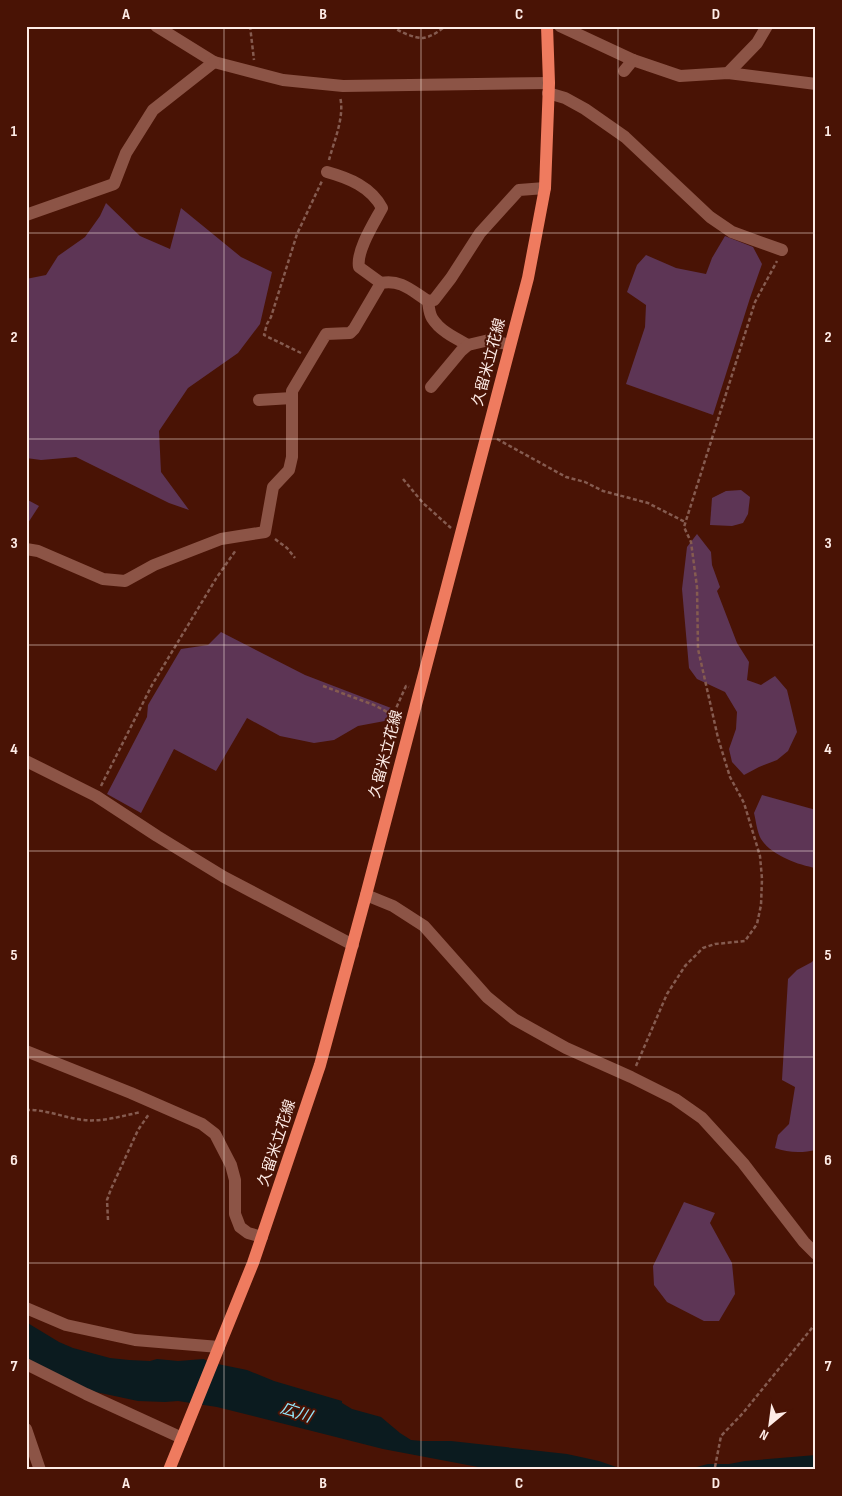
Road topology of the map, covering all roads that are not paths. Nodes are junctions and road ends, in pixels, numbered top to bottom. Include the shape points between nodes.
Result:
1 (156, 26) edge
2 (547, 26) edge
3 (560, 26) edge
4 (767, 26) edge
5 (633, 60) junction
6 (214, 62) junction
7 (624, 71) dead end
8 (728, 73) junction
9 (816, 84) edge
10 (548, 88) junction
11 (327, 172) road end
12 (545, 188) junction
13 (26, 215) edge
14 (782, 250) road end
15 (380, 283) junction
16 (428, 302) junction
17 (468, 345) junction
18 (510, 345) junction
19 (431, 387) dead end
20 (292, 398) junction
21 (259, 400) dead end
22 (26, 549) edge
23 (26, 761) edge
24 (366, 895) junction
25 (353, 945) junction
26 (26, 1051) edge
27 (262, 1238) junction
28 (816, 1254) edge
29 (26, 1308) edge
30 (216, 1353) junction
31 (26, 1364) edge
32 (26, 1429) edge
33 (182, 1438) junction
34 (40, 1470) edge
35 (168, 1470) edge

1 - 6 street
2 - 10 main road, 久留米立花線
3 - 5 street
4 - 8 street via 757,43
5 - 7 street
5 - 8 street via 680,76
6 - 10 street via 283,80 337,86
6 - 13 street via 152,110 126,153 114,184
8 - 9 street
10 - 12 main road, 久留米立花線
10 - 14 street via 624,137 710,217 732,232
11 - 15 street via 364,187 382,208 358,261 359,267
12 - 16 street via 519,190 480,233 434,300
12 - 18 main road, 久留米立花線 via 528,278
15 - 16 street via 402,284
15 - 20 street via 354,329 326,334 292,392
16 - 17 street via 430,316 442,329
17 - 18 street via 490,340
17 - 19 street
18 - 24 main road, 久留米立花線
20 - 21 street
20 - 22 street via 292,457 289,470 273,487 265,532 221,539 154,565 125,581 102,579 38,551
23 - 25 street via 96,796 224,877
24 - 25 main road, 久留米立花線
24 - 28 street via 394,906 424,926 487,997 514,1019 566,1048 675,1099 702,1118
25 - 27 main road, 久留米立花線 via 320,1065
26 - 27 street via 202,1124 215,1134 231,1165 235,1180 235,1214 240,1227
27 - 30 main road, 久留米立花線
29 - 30 street via 66,1325
30 - 33 main road, 久留米立花線
31 - 33 street
32 - 34 street
33 - 35 main road, 久留米立花線

